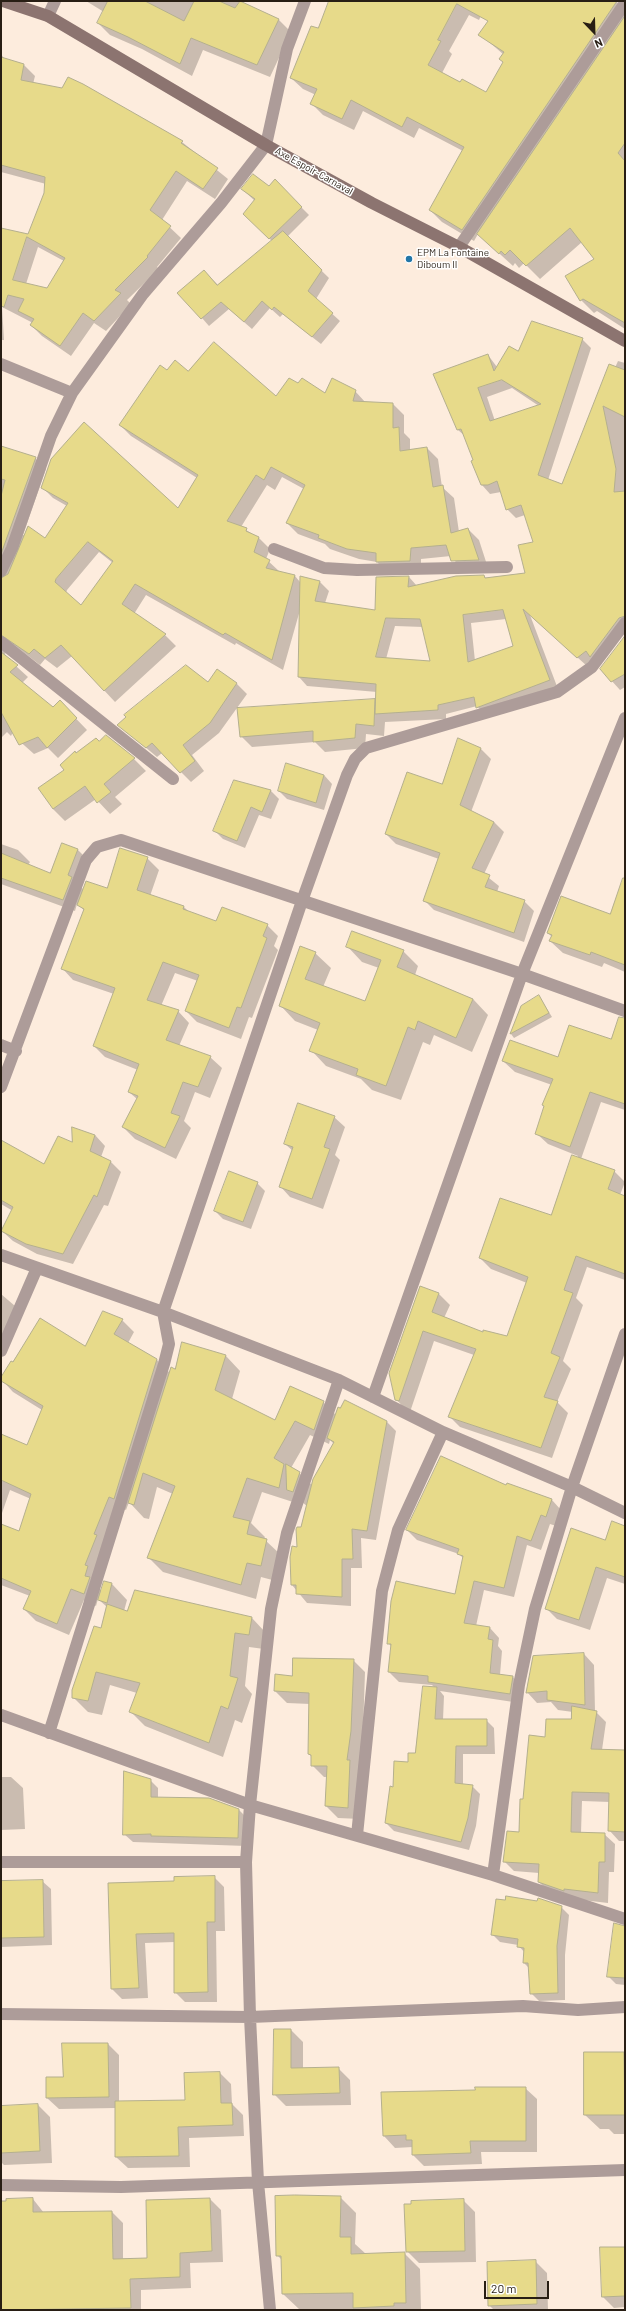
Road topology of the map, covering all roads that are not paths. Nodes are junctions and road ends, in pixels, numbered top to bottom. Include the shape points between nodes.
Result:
1 (3, 1) edge
2 (55, 1) edge
3 (305, 1) edge
4 (625, 4) edge
5 (48, 16) junction
6 (266, 144) junction
7 (459, 247) junction
8 (625, 341) edge
9 (1, 364) edge
10 (72, 393) junction
11 (274, 550) dead end
12 (507, 567) dead end
13 (1, 571) edge
14 (625, 623) edge
15 (1, 642) edge
16 (625, 718) edge
17 (173, 779) dead end
18 (302, 901) junction
19 (522, 974) junction
20 (625, 1011) edge
21 (1, 1045) edge
22 (16, 1051) junction
23 (1, 1087) edge
24 (1, 1255) edge
25 (36, 1268) junction
26 (163, 1312) junction
27 (625, 1334) edge
28 (1, 1351) edge
29 (339, 1380) junction
30 (373, 1397) junction
31 (443, 1432) junction
32 (572, 1487) junction
33 (625, 1514) edge
34 (1, 1715) edge
35 (48, 1733) junction
36 (250, 1805) junction
37 (357, 1835) junction
38 (1, 1862) edge
39 (246, 1862) junction
40 (492, 1875) junction
41 (625, 1919) edge
42 (625, 2007) edge
43 (1, 2014) edge
44 (250, 2017) junction
45 (625, 2170) edge
46 (258, 2182) junction
47 (1, 2185) edge
48 (270, 2310) edge

1 - 5 street, Axe Espoir-Carnaval
2 - 5 street
3 - 6 street via 287,49
4 - 7 street
5 - 6 street, Axe Espoir-Carnaval
6 - 7 street, Axe Espoir-Carnaval via 372,203
6 - 10 street via 221,204 143,294
7 - 8 street, Axe Espoir-Carnaval
9 - 10 street
10 - 13 street via 52,436 12,548
11 - 12 street via 324,568 357,570
14 - 18 street via 592,667 557,692 366,748 355,759 347,775
15 - 17 street
16 - 19 street
18 - 19 street
18 - 22 street via 121,840 97,847 86,860
18 - 26 street
19 - 20 street
19 - 30 street
21 - 22 street
22 - 23 street
24 - 25 street
25 - 26 street
25 - 28 street
26 - 29 street
26 - 35 street via 169,1344 164,1364
27 - 32 street
29 - 30 street
29 - 36 street via 287,1533 271,1609
30 - 31 street
31 - 32 street
31 - 37 street via 398,1530 382,1591
32 - 33 street
32 - 40 street via 535,1609 519,1685
34 - 35 street
35 - 36 street
36 - 37 street
36 - 39 street
37 - 40 street
38 - 39 street
39 - 44 street
40 - 41 street
42 - 44 street via 578,2010 524,2006
43 - 44 street
44 - 46 street
45 - 46 street
46 - 47 street via 121,2187
46 - 48 street

